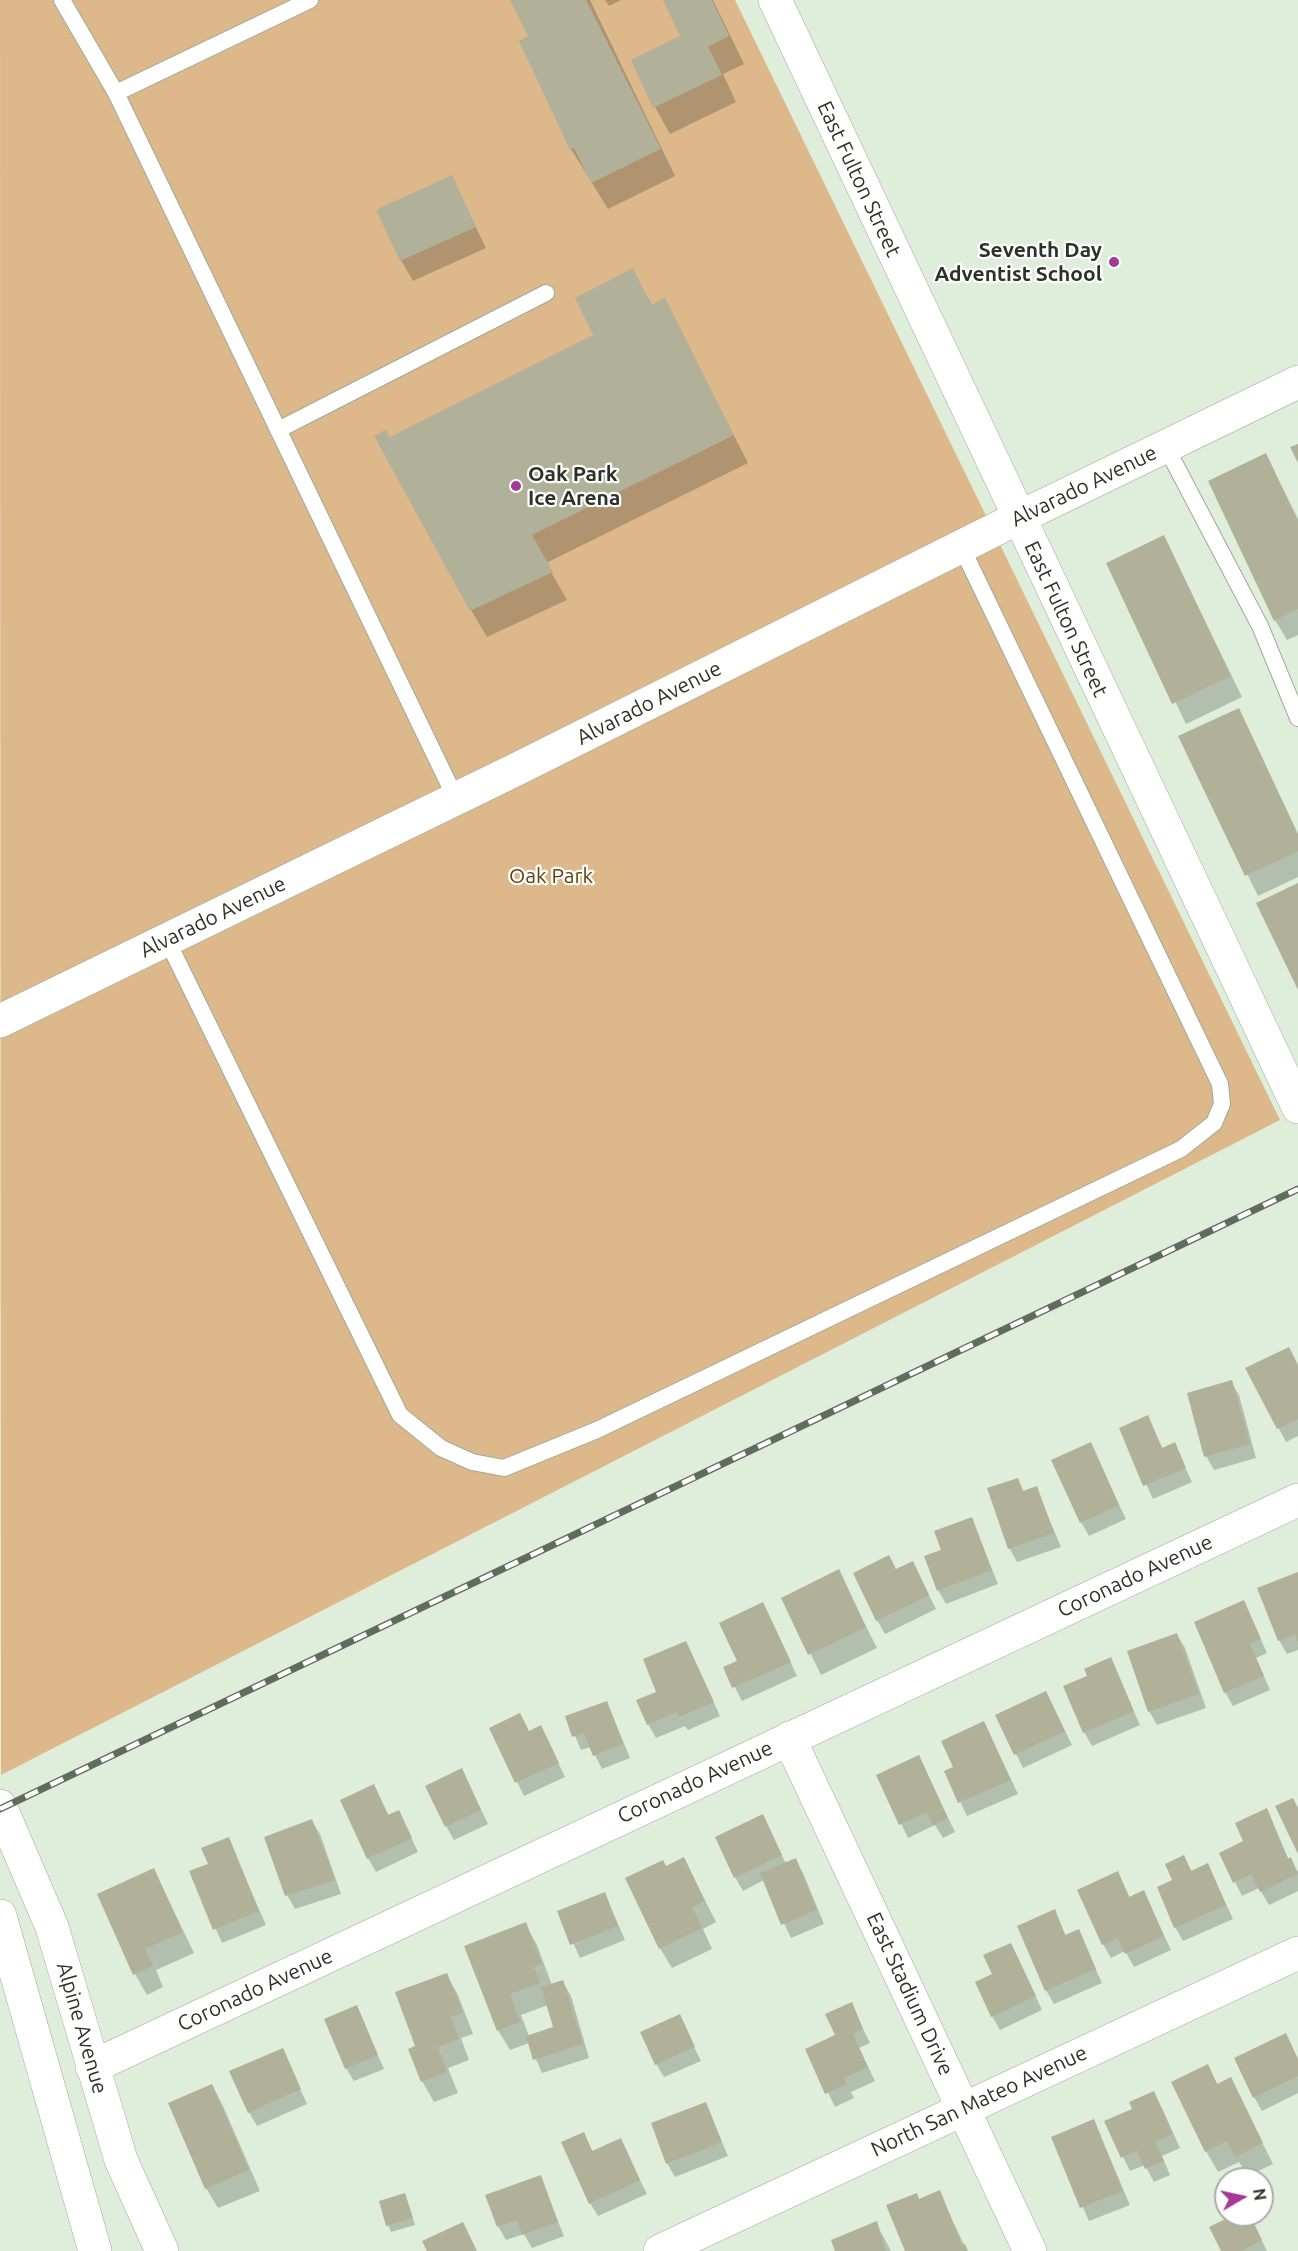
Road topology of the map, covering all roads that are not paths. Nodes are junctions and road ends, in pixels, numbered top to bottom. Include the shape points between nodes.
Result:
1 (62, 0) edge
2 (310, 0) edge
3 (775, 0) edge
4 (116, 93) junction
5 (546, 293) dead end
6 (1298, 382) edge
7 (278, 430) junction
8 (1166, 447) junction
9 (1018, 518) junction
10 (961, 546) junction
11 (1298, 718) edge
12 (456, 799) junction
13 (167, 940) junction
14 (0, 1021) edge
15 (1298, 1107) edge
16 (1298, 1500) edge
17 (789, 1738) junction
18 (0, 1806) edge
19 (0, 1916) edge
20 (1298, 1953) edge
21 (92, 2067) junction
22 (964, 2108) junction
23 (95, 2251) edge
24 (162, 2251) edge
25 (660, 2251) edge
26 (1030, 2251) edge

1 - 4 lane
2 - 4 lane
3 - 9 street, East Fulton Street
4 - 7 lane
5 - 7 lane
6 - 8 street, Alvarado Avenue
7 - 12 lane
8 - 9 street, Alvarado Avenue
8 - 11 lane via 1260,626
9 - 10 street, Alvarado Avenue
9 - 15 street, East Fulton Street
10 - 12 street, Alvarado Avenue
10 - 13 lane via 1221,1084 1222,1104 1214,1123 1181,1149 597,1430 504,1467 472,1462 441,1448 400,1415
12 - 13 street, Alvarado Avenue
13 - 14 street, Alvarado Avenue
16 - 17 street, Coronado Avenue
17 - 21 street, Coronado Avenue
17 - 22 street, East Stadium Drive
18 - 21 street, Alpine Avenue via 52,1927
19 - 23 street
20 - 22 street, North San Mateo Avenue
21 - 24 street, Alpine Avenue via 128,2177
22 - 25 street, North San Mateo Avenue
22 - 26 street, East Stadium Drive

